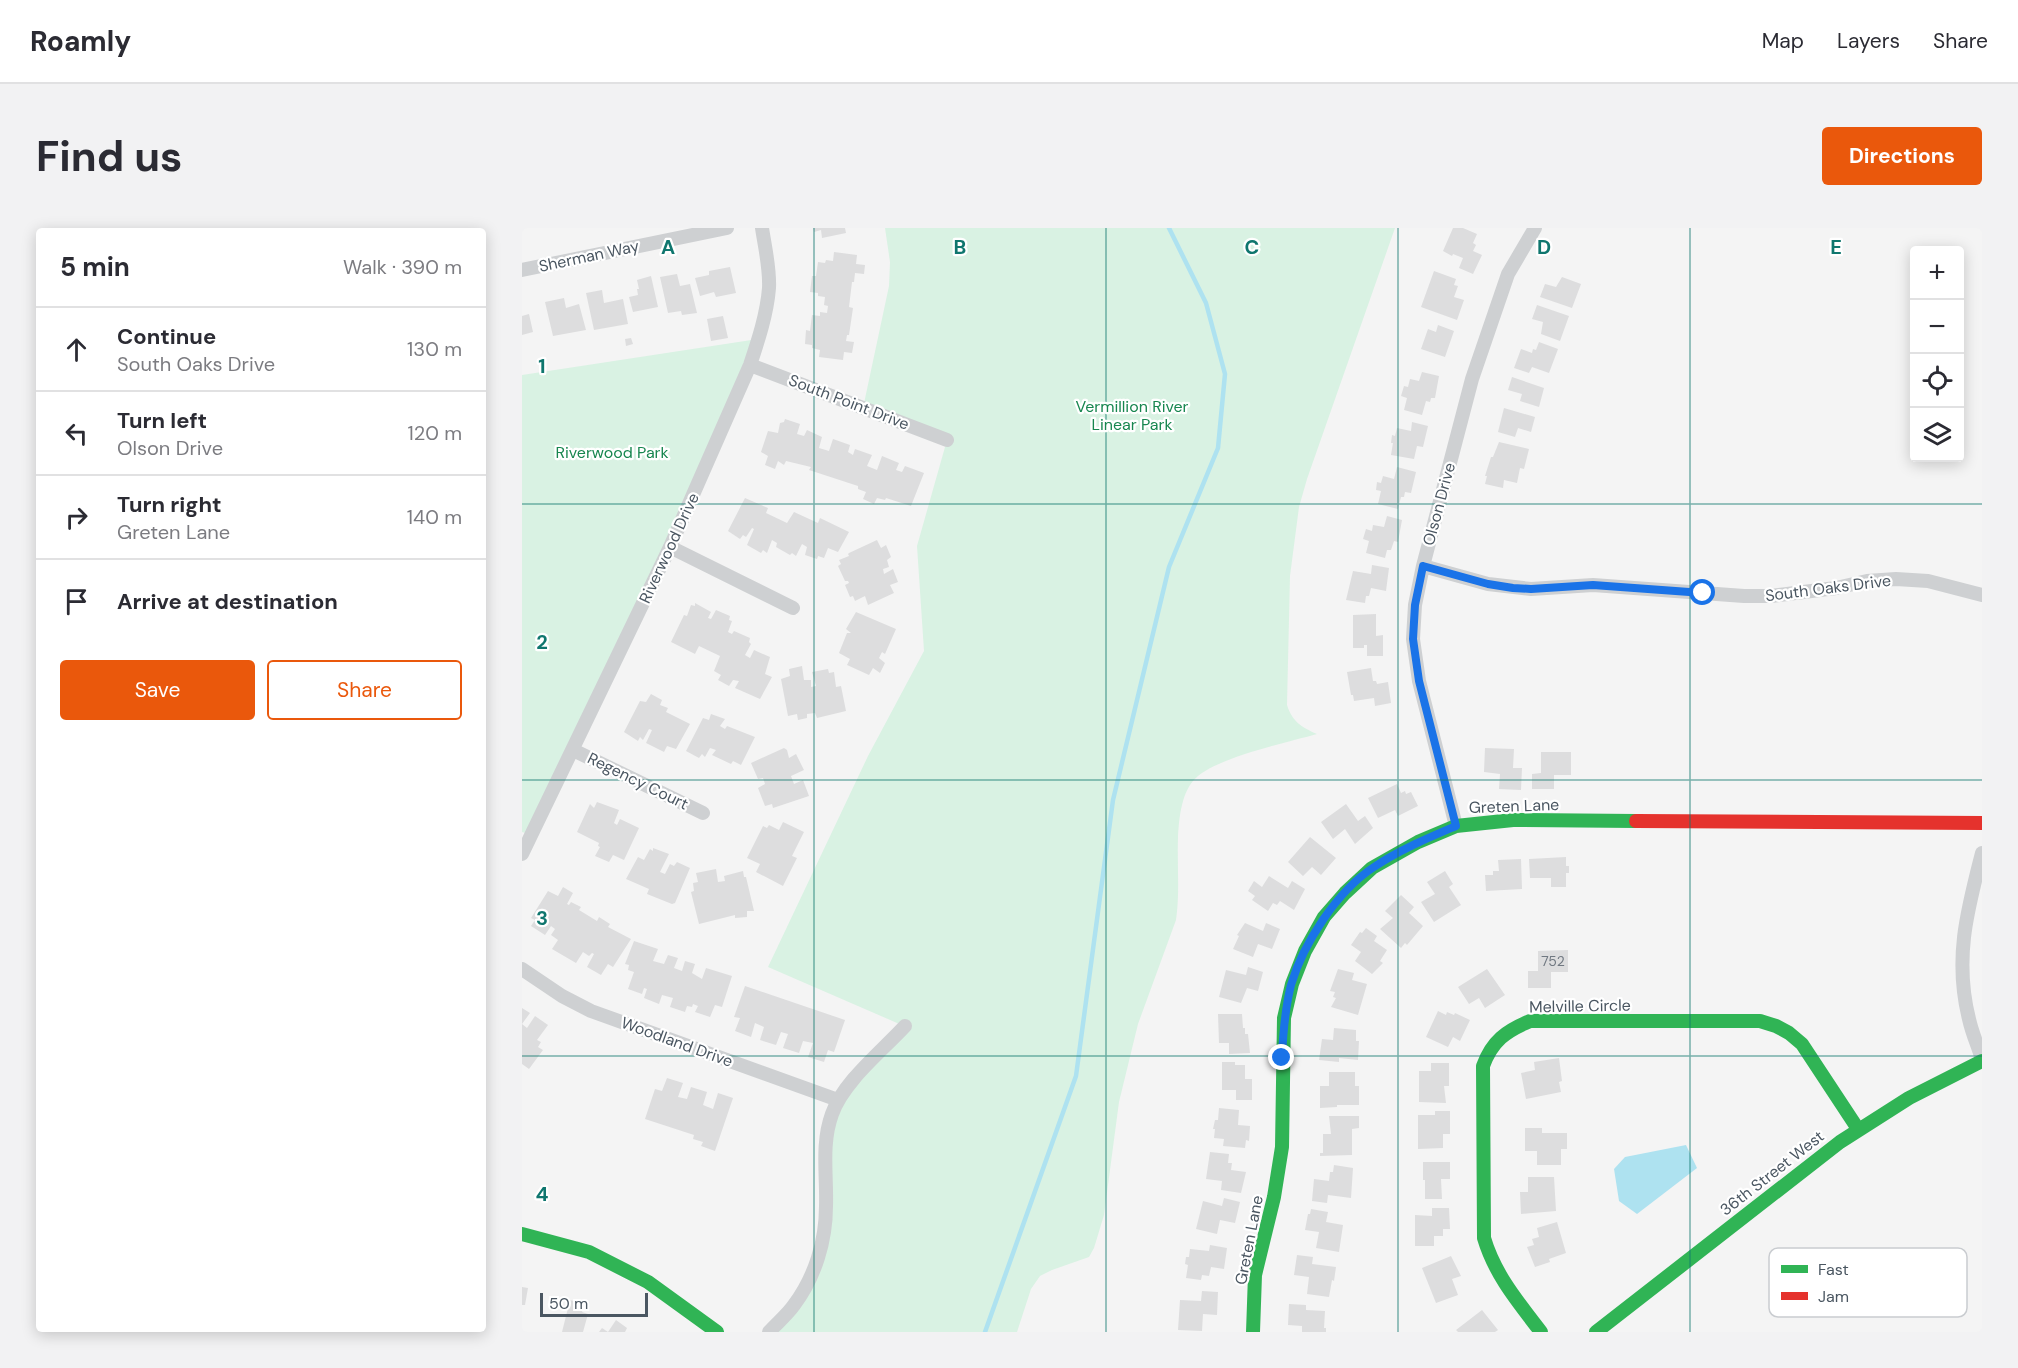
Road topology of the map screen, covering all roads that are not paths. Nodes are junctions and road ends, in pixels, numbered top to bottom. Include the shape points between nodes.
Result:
1 (727, 228) edge
2 (762, 228) edge
3 (1535, 228) edge
4 (522, 270) edge
5 (750, 365) junction
6 (947, 440) dead end
7 (670, 547) junction
8 (1423, 566) junction
9 (1982, 595) edge
10 (793, 608) dead end
11 (573, 750) junction
12 (703, 813) dead end
13 (1982, 823) edge
14 (1456, 826) junction
15 (1982, 853) edge
16 (522, 854) edge
17 (522, 969) edge
18 (905, 1026) dead end
19 (1982, 1060) edge
20 (838, 1100) junction
21 (1858, 1129) junction
22 (522, 1234) edge
23 (717, 1332) edge
24 (769, 1332) edge
25 (1253, 1332) edge
26 (1541, 1332) edge
27 (1596, 1332) edge

1 - 4 street, Sherman Way
2 - 5 street, Riverwood Drive via 769,289
3 - 8 street, Olson Drive via 1508,274 1489,326
5 - 6 street, South Point Drive
5 - 7 street, Riverwood Drive
7 - 10 street
7 - 11 street, Riverwood Drive
8 - 9 street, South Oaks Drive via 1488,584 1531,589 1593,585 1771,596 1896,579 1928,581
8 - 14 street, Olson Drive via 1413,639 1419,681
11 - 12 street, Regency Court
11 - 16 street, Riverwood Drive
13 - 14 street, Greten Lane via 1513,820
14 - 25 street, Greten Lane via 1372,868 1324,917 1305,951 1284,1018 1282,1147 1255,1275
15 - 19 street via 1965,919 1962,951 1969,1019
17 - 20 street, Woodland Drive via 591,1011
18 - 20 street
19 - 21 street, 36th Street West via 1934,1083
20 - 24 street via 826,1141 822,1247 811,1277 794,1305
21 - 26 street, Melville Circle via 1802,1044 1789,1033 1760,1021 1530,1021 1504,1033 1487,1052 1483,1066 1484,1238 1495,1270
21 - 27 street, 36th Street West
22 - 23 street via 589,1252 648,1282

